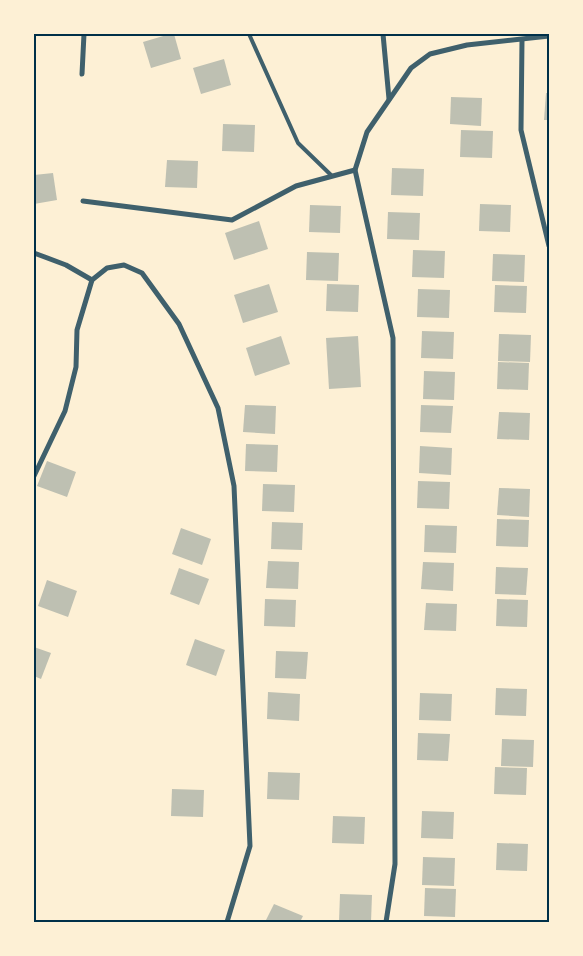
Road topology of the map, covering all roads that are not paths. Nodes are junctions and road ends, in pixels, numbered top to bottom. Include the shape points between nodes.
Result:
1 (84, 34) edge
2 (249, 34) edge
3 (383, 34) edge
4 (549, 36) edge
5 (522, 40) junction
6 (82, 74) dead end
7 (389, 99) junction
8 (355, 170) junction
9 (332, 176) junction
10 (83, 201) dead end
11 (549, 246) edge
12 (34, 253) edge
13 (92, 280) junction
14 (34, 476) edge
15 (227, 922) edge
16 (386, 922) edge

1 - 6 street
2 - 9 lane via 298,143
3 - 7 street
4 - 5 street
5 - 7 street via 467,45 430,54 411,68
5 - 11 street via 521,130
7 - 8 street via 367,132
8 - 9 street
8 - 16 street via 393,338 395,864
9 - 10 street via 296,186 232,220
12 - 13 street via 66,265
13 - 14 street via 77,330 76,367 64,411
13 - 15 street via 107,268 124,266 142,273 179,324 218,408 234,486 250,846

